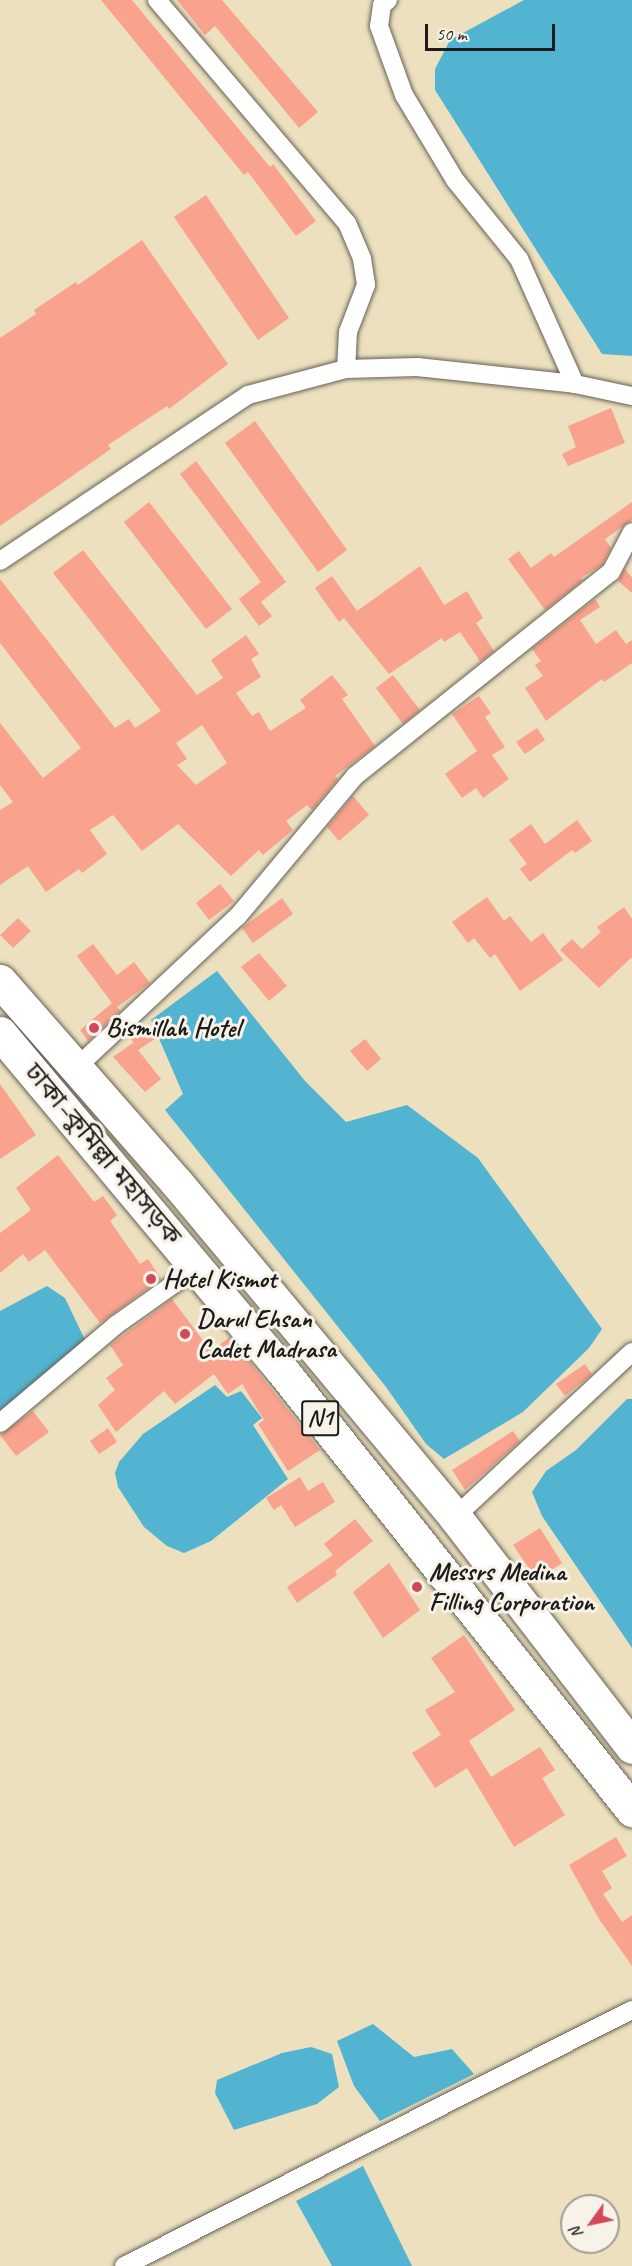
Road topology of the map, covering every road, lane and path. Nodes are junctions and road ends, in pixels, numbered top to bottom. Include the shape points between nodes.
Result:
1 (158, 0) edge
2 (388, 0) edge
3 (346, 369) junction
4 (575, 384) junction
5 (632, 396) edge
6 (632, 532) edge
7 (0, 561) edge
8 (0, 981) edge
9 (0, 1033) edge
10 (77, 1067) junction
11 (198, 1267) junction
12 (632, 1352) edge
13 (0, 1423) edge
14 (455, 1517) junction
15 (533, 1620) junction
16 (505, 1646) junction
17 (632, 1747) edge
18 (632, 1810) edge
19 (632, 2010) edge
20 (124, 2266) edge

1 - 3 street via 347,223 362,260 366,285 348,332
2 - 4 street via 382,5 379,26 404,95 455,180 519,259
3 - 4 street via 417,367
3 - 7 street via 248,395
4 - 5 street
6 - 10 street via 611,572 355,776 238,916
8 - 10 highway, ঢাকা–কুমিল্লা মহাসড়ক / N1
9 - 11 highway, ঢাকা–কুমিল্লা মহাসড়ক / N1
10 - 14 highway, ঢাকা–কুমিল্লা মহাসড়ক / N1
11 - 13 street via 116,1325
11 - 16 highway, ঢাকা–কুমিল্লা মহাসড়ক / N1
12 - 14 street
14 - 15 highway, ঢাকা–কুমিল্লা মহাসড়ক / N1
15 - 16 highway
15 - 17 highway, ঢাকা–কুমিল্লা মহাসড়ক / N1
16 - 18 highway, ঢাকা–কুমিল্লা মহাসড়ক / N1
19 - 20 street

